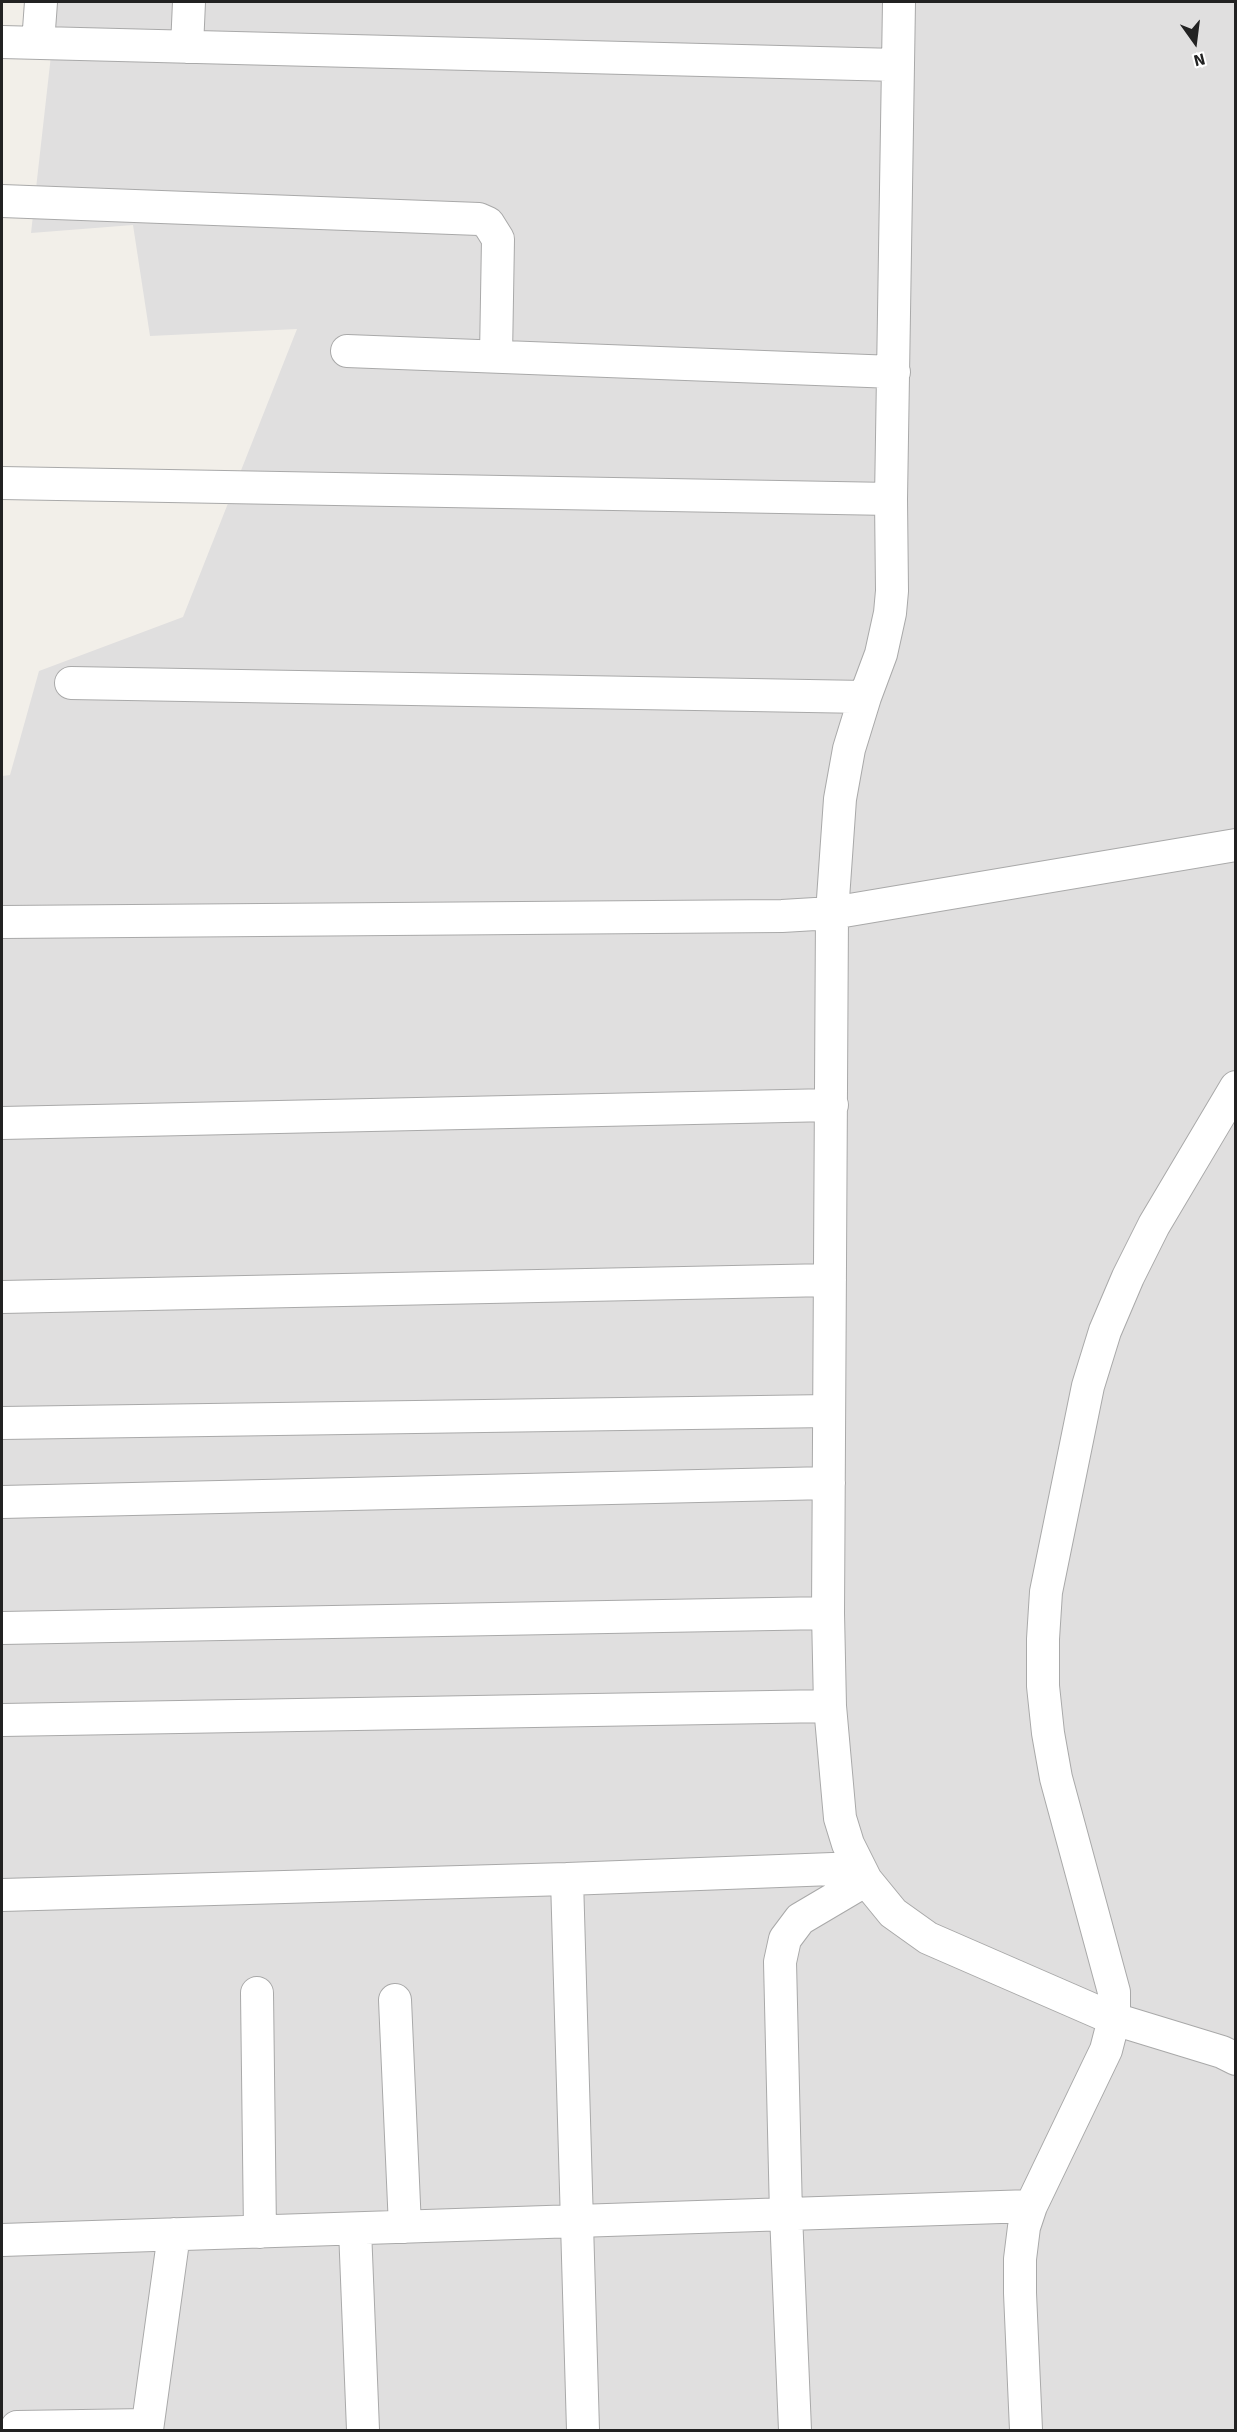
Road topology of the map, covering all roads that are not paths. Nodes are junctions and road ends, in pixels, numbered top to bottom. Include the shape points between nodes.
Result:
1 (40, 2) edge
2 (189, 2) edge
3 (898, 2) edge
4 (2, 42) edge
5 (38, 43) junction
6 (187, 47) junction
7 (897, 65) junction
8 (2, 201) edge
9 (347, 351) dead end
10 (496, 357) junction
11 (894, 372) junction
12 (2, 483) edge
13 (891, 499) junction
14 (71, 683) dead end
15 (865, 697) junction
16 (1236, 845) edge
17 (832, 913) junction
18 (2, 922) edge
19 (1236, 1087) edge
20 (832, 1105) junction
21 (2, 1123) edge
22 (830, 1280) junction
23 (2, 1297) edge
24 (828, 1411) junction
25 (2, 1423) edge
26 (829, 1483) junction
27 (2, 1502) edge
28 (828, 1613) junction
29 (2, 1628) edge
30 (830, 1706) junction
31 (2, 1720) edge
32 (863, 1874) junction
33 (567, 1879) junction
34 (2, 1895) edge
35 (257, 1993) dead end
36 (395, 2000) dead end
37 (1114, 2019) junction
38 (1236, 2059) edge
39 (1031, 2206) junction
40 (786, 2214) junction
41 (577, 2222) junction
42 (405, 2227) junction
43 (355, 2229) junction
44 (260, 2232) junction
45 (174, 2234) junction
46 (2, 2240) edge
47 (17, 2427) dead end
48 (147, 2428) edge
49 (363, 2430) edge
50 (583, 2430) edge
51 (795, 2430) edge
52 (1026, 2430) edge

1 - 5 street
2 - 6 street
3 - 7 street
4 - 5 street
5 - 6 street
6 - 7 street
7 - 11 street
8 - 10 street via 479,219 488,223 498,239
9 - 10 street
10 - 11 street
11 - 13 street
12 - 13 street
13 - 15 street via 890,613 881,654
14 - 15 street
15 - 17 street via 849,749 840,799
16 - 17 street
17 - 18 street
17 - 20 street
19 - 37 street via 1154,1225 1105,1331 1088,1386 1046,1593 1043,1674 1048,1733 1056,1778 1114,1992
20 - 21 street
20 - 22 street
22 - 23 street
22 - 24 street
24 - 25 street
24 - 26 street
26 - 27 street
26 - 28 street
28 - 29 street
28 - 30 street
30 - 31 street
30 - 32 street via 840,1818
32 - 33 street
32 - 37 street via 893,1913 928,1938
32 - 40 street via 800,1918 781,1950
33 - 34 street
33 - 41 street
35 - 44 street
36 - 42 street
37 - 38 street
37 - 39 street via 1106,2050
39 - 40 street
39 - 52 street via 1020,2259
40 - 41 street
40 - 51 street
41 - 42 street
41 - 50 street
42 - 43 street
43 - 44 street
43 - 49 street
44 - 45 street
45 - 46 street
45 - 48 street
47 - 48 street

